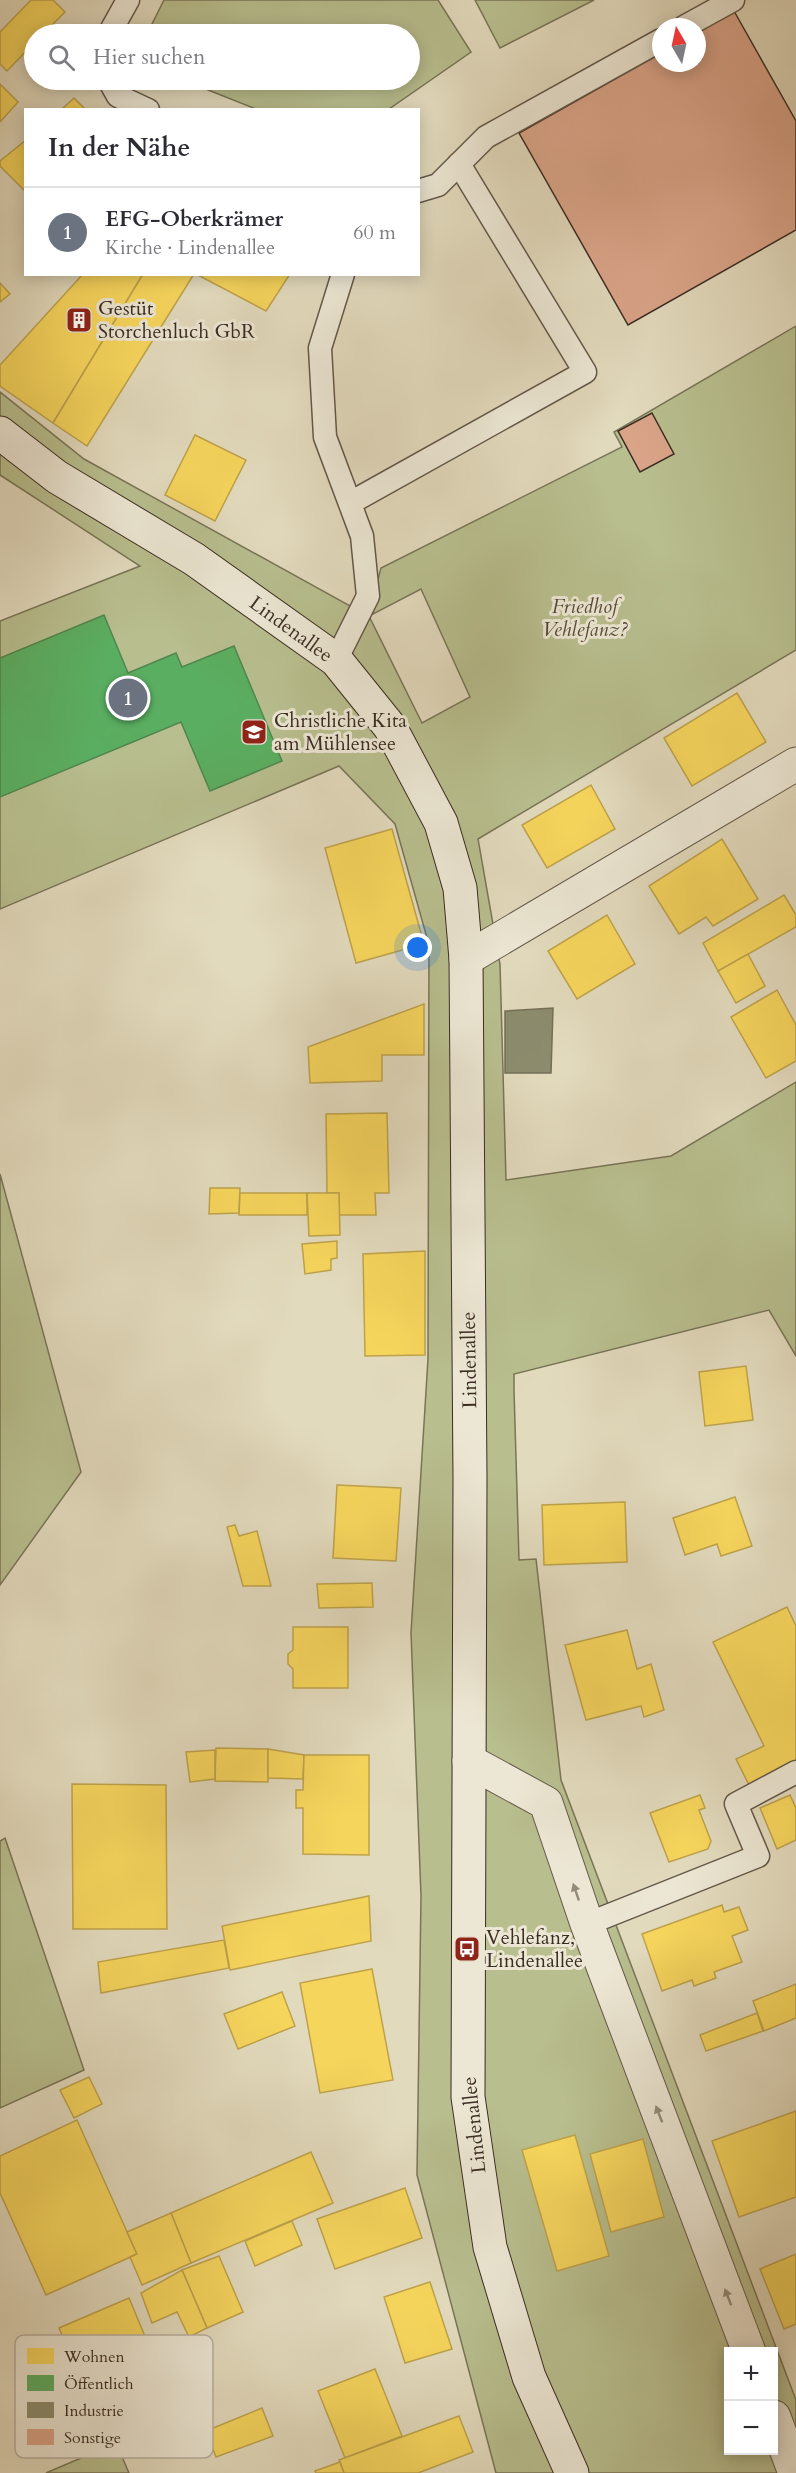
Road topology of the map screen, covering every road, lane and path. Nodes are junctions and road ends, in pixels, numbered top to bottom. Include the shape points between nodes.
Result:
1 (128, 0) edge
2 (733, 0) edge
3 (700, 18) edge
4 (115, 24) edge
5 (652, 45) edge
6 (114, 90) edge
7 (144, 108) edge
8 (459, 164) junction
9 (420, 190) edge
10 (343, 276) edge
11 (0, 433) edge
12 (350, 503) junction
13 (336, 660) junction
14 (796, 764) edge
15 (466, 958) junction
16 (469, 1761) junction
17 (796, 1772) edge
18 (587, 1924) junction
19 (747, 2347) edge
20 (778, 2428) edge
21 (572, 2473) edge
22 (795, 2473) edge

1 - 4 lane
2 - 3 lane
5 - 8 lane via 486,137
6 - 7 lane via 117,96
8 - 9 lane via 438,185
8 - 12 lane via 585,372
10 - 12 lane via 320,348 325,437
11 - 13 main road, Lindenallee via 57,477 194,559
12 - 13 lane via 362,536 368,596
13 - 15 main road, Lindenallee via 390,727 441,823 460,888
14 - 15 main road
15 - 16 main road, Lindenallee
18 -> 16 main road via 546,1803
16 - 21 main road, Lindenallee via 471,2120 490,2247 529,2377
17 - 18 lane via 736,1804 758,1856
19 -> 18 main road
20 - 22 main road

